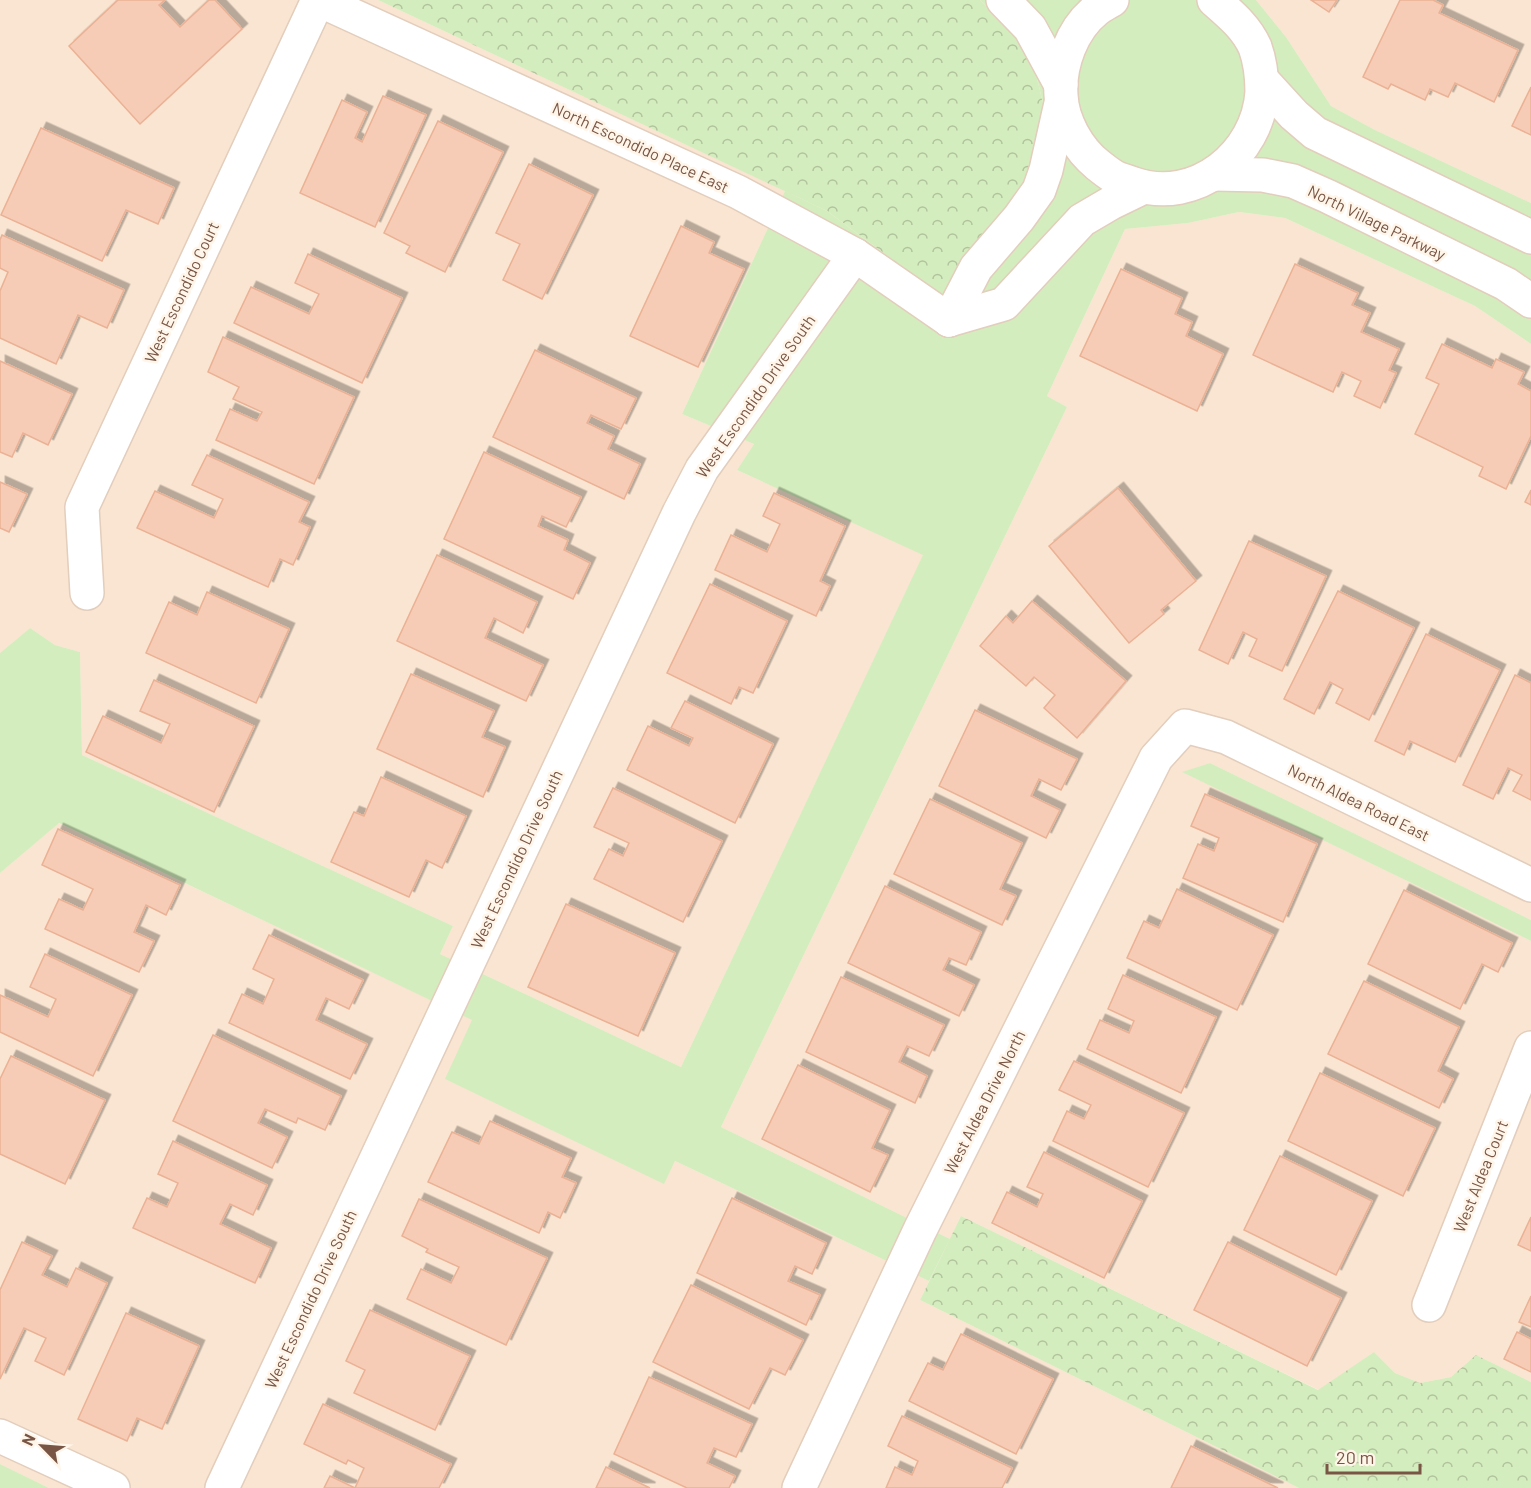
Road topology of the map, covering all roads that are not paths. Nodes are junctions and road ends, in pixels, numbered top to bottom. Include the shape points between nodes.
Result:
1 (318, 0) edge
2 (1003, 0) edge
3 (1112, 0) edge
4 (1214, 0) edge
5 (1262, 80) junction
6 (1061, 94) junction
7 (1214, 174) junction
8 (1144, 187) junction
9 (1531, 237) edge
10 (855, 255) junction
11 (1531, 301) edge
12 (949, 320) junction
13 (87, 593) dead end
14 (1185, 726) joint
15 (1531, 885) edge
16 (1531, 1048) edge
17 (1430, 1305) dead end
18 (0, 1436) edge
19 (113, 1488) edge
20 (222, 1488) edge
21 (799, 1488) edge

1 - 10 street, North Escondido Place East via 738,192
1 - 13 street, West Escondido Court via 82,507
2 - 6 street via 1030,28
3 - 6 street via 1095,11 1077,32 1065,58
4 - 5 street via 1238,20 1255,48
5 - 7 street via 1261,108 1251,134 1235,156
5 - 9 street via 1315,133
6 - 8 street via 1071,133 1089,158 1114,177
6 - 12 street via 1039,190 976,268
7 - 8 street via 1192,184
7 - 11 street, North Village Parkway via 1263,175 1293,181 1506,284
8 - 12 street via 1082,220 1004,304
10 - 12 street, North Escondido Place East
10 - 20 street, West Escondido Drive South via 702,469 678,513
14 - 15 street, North Aldea Road East via 1226,737
14 - 21 street, West Aldea Drive North via 1156,758 926,1219
16 - 17 street, West Aldea Court
18 - 19 street

